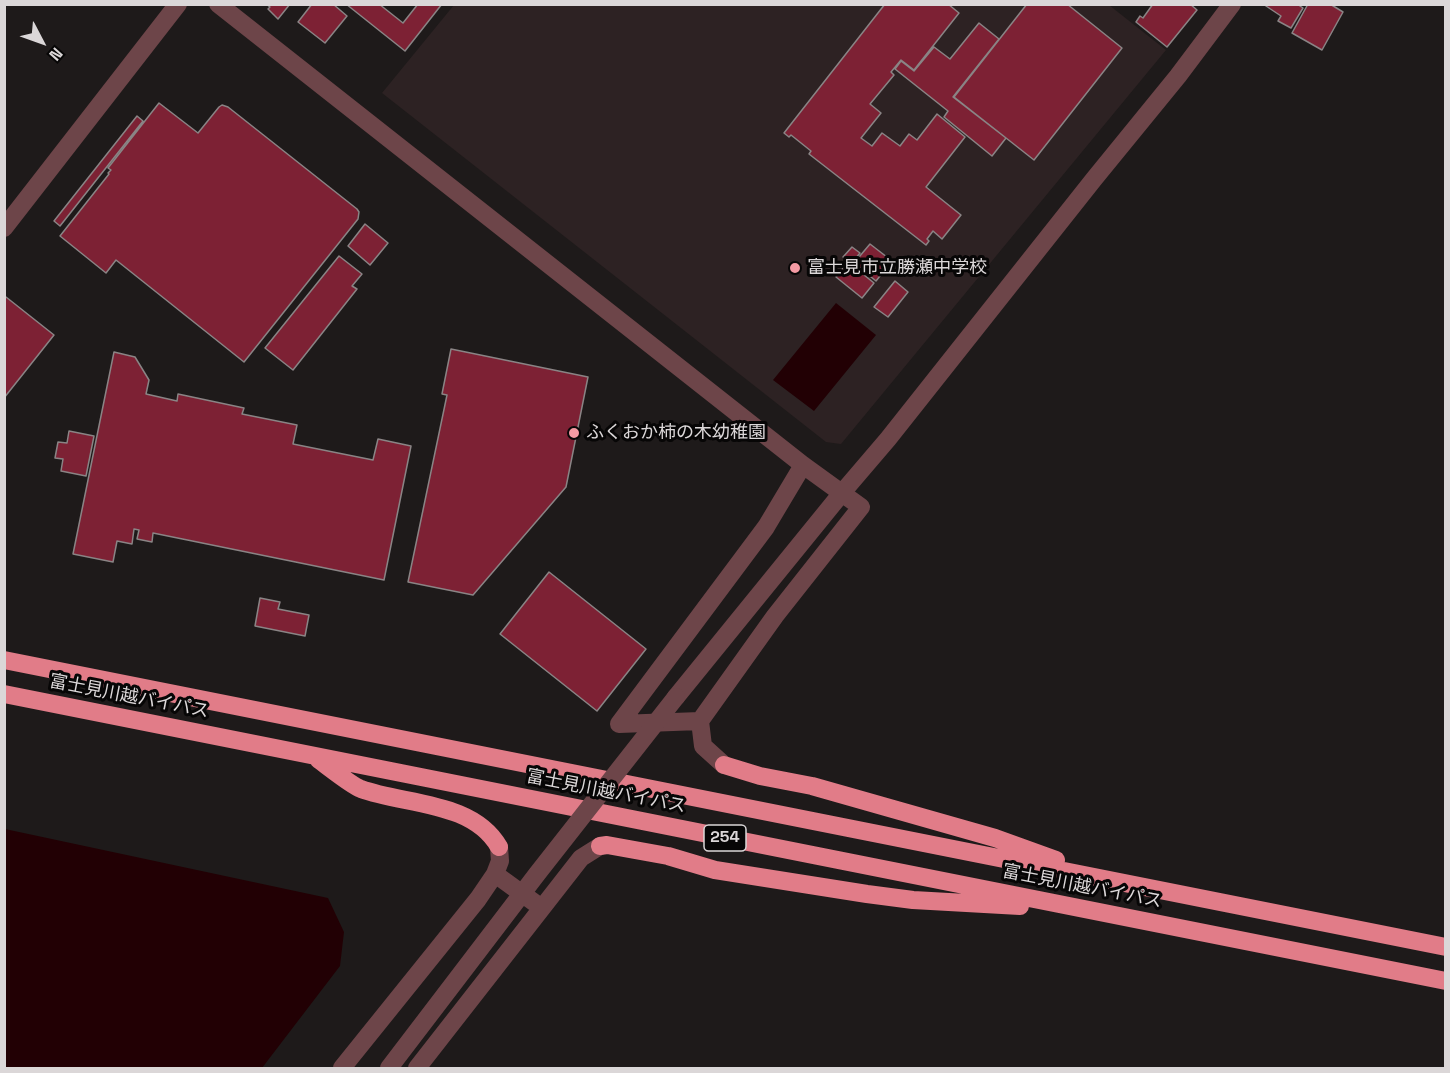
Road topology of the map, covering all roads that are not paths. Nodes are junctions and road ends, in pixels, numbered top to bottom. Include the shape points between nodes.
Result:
1 (178, 4) edge
2 (218, 4) edge
3 (1229, 6) edge
4 (4, 228) edge
5 (803, 465) junction
6 (841, 494) junction
7 (4, 660) edge
8 (4, 694) edge
9 (700, 721) junction
10 (313, 756) junction
11 (724, 765) joint
12 (600, 846) joint
13 (499, 847) joint
14 (495, 874) junction
15 (1107, 879) junction
16 (542, 908) junction
17 (1085, 910) junction
18 (1446, 947) edge
19 (1446, 981) edge
20 (342, 1068) edge
21 (389, 1068) edge
22 (417, 1068) edge

1 - 4 street
2 - 5 street
3 - 6 street via 1178,76
5 - 6 street
5 - 9 street via 766,527 619,724
6 - 9 street via 861,507 775,616
6 - 21 street, bridge via 676,697
7 - 15 highway, 富士見川越バイパス / 254
8 - 10 highway, 富士見川越バイパス / 254
9 - 11 street via 703,746
10 - 13 highway via 360,789 439,808 473,821 488,831
10 - 17 highway, 富士見川越バイパス / 254
11 - 15 highway, 254 via 995,838
12 - 16 street via 581,858
12 - 17 highway, 254 via 668,856 715,870 879,896
13 - 14 street via 500,861
14 - 16 street
14 - 20 street
15 - 18 highway, 富士見川越バイパス / 254
16 - 22 street
17 - 19 highway, 富士見川越バイパス / 254

